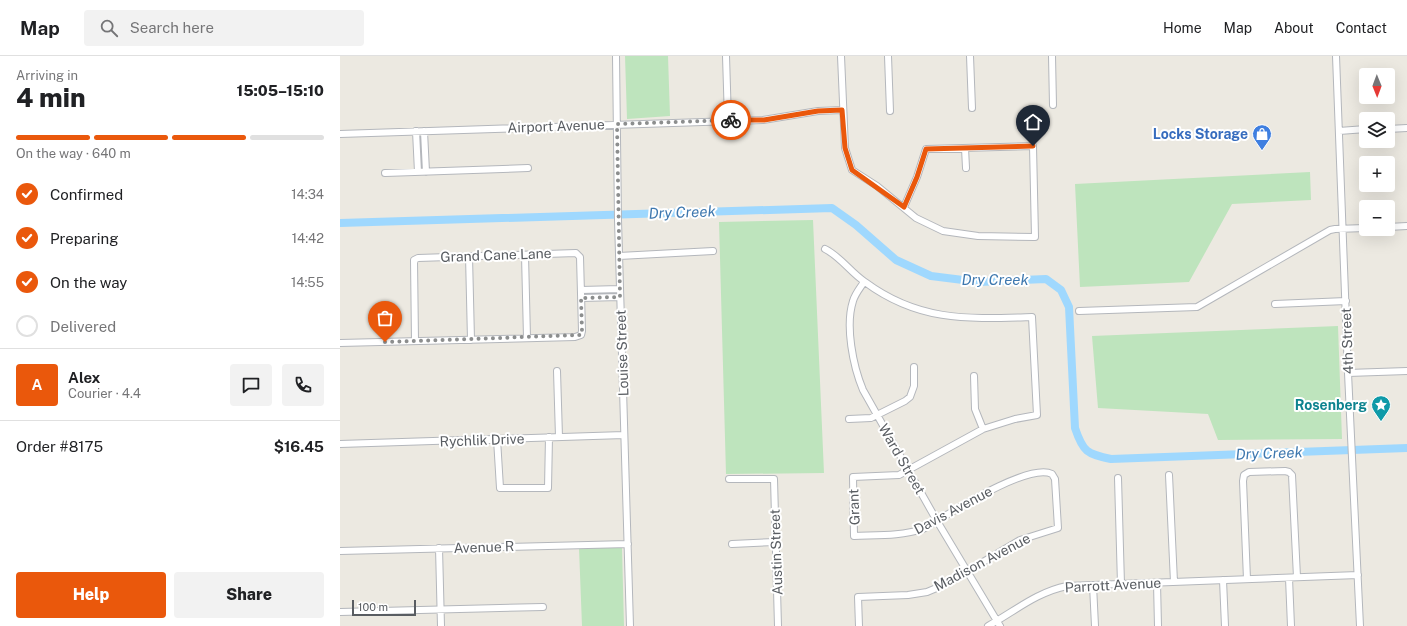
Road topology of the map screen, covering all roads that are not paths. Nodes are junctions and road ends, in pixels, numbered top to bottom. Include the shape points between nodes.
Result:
1 (616, 56) edge
2 (726, 56) edge
3 (841, 56) edge
4 (888, 56) edge
5 (970, 56) edge
6 (1052, 56) edge
7 (1336, 56) edge
8 (1053, 106) dead end
9 (972, 108) dead end
10 (842, 110) junction
11 (890, 111) dead end
12 (728, 120) junction
13 (617, 124) junction
14 (1407, 128) edge
15 (1395, 129) edge
16 (1339, 130) junction
17 (1359, 130) edge
18 (416, 131) junction
19 (424, 131) junction
20 (340, 134) edge
21 (965, 148) junction
22 (528, 168) dead end
23 (966, 168) dead end
24 (418, 172) junction
25 (426, 172) junction
26 (384, 173) dead end
27 (904, 207) junction
28 (1407, 226) edge
29 (1395, 227) edge
30 (1343, 228) junction
31 (1359, 228) edge
32 (825, 249) dead end
33 (713, 251) dead end
34 (525, 255) junction
35 (469, 256) junction
36 (619, 256) junction
37 (864, 282) junction
38 (620, 289) junction
39 (581, 290) junction
40 (620, 297) junction
41 (581, 298) junction
42 (1346, 302) junction
43 (1275, 304) dead end
44 (1079, 311) dead end
45 (527, 338) junction
46 (471, 340) junction
47 (415, 341) junction
48 (340, 344) edge
49 (914, 368) dead end
50 (557, 371) dead end
51 (1407, 371) edge
52 (1348, 373) junction
53 (974, 376) dead end
54 (877, 416) junction
55 (849, 419) dead end
56 (983, 429) junction
57 (624, 435) junction
58 (549, 437) junction
59 (559, 437) junction
60 (497, 439) junction
61 (340, 444) edge
62 (909, 470) junction
63 (1169, 476) dead end
64 (1118, 478) dead end
65 (729, 480) dead end
66 (937, 521) junction
67 (1058, 528) joint
68 (854, 536) joint
69 (775, 542) junction
70 (628, 544) junction
71 (732, 544) dead end
72 (439, 548) junction
73 (340, 551) edge
74 (967, 572) junction
75 (1358, 575) junction
76 (1297, 577) junction
77 (1289, 578) junction
78 (1247, 579) junction
79 (1223, 580) junction
80 (1174, 582) junction
81 (1157, 583) junction
82 (1121, 584) junction
83 (1093, 585) junction
84 (543, 607) dead end
85 (441, 609) junction
86 (340, 612) edge
87 (998, 624) edge
88 (441, 626) edge
89 (630, 626) edge
90 (778, 626) edge
91 (859, 626) edge
92 (988, 626) edge
93 (1095, 626) edge
94 (1158, 626) edge
95 (1225, 626) edge
96 (1291, 626) edge
97 (1360, 626) edge

1 - 13 street, Louise Street
2 - 12 street
3 - 10 street
4 - 11 street
5 - 9 street
6 - 8 street
7 - 16 street, 4th Street
10 - 12 street, Airport Avenue via 818,111 764,120
10 - 27 street via 845,148 852,170
12 - 13 street, Airport Avenue
13 - 19 street, Airport Avenue
13 - 36 street, Louise Street
14 - 15 street
16 - 17 street
16 - 30 street, 4th Street
18 - 19 street, Airport Avenue
18 - 20 street, Airport Avenue
18 - 24 street
19 - 25 street
21 - 23 street
21 - 27 street via 926,149
21 - 27 street via 1033,146 1035,237 955,234 932,227
22 - 25 street
24 - 25 street
24 - 26 street
28 - 29 street
30 - 31 street
30 - 42 street, 4th Street
30 - 44 street via 1330,230 1197,306
32 - 37 street
33 - 36 street
34 - 35 street, Grand Cane Lane
34 - 39 street, Grand Cane Lane via 576,253 580,257
34 - 45 street
35 - 46 street
35 - 47 street, Grand Cane Lane via 414,260
36 - 38 street, Louise Street
37 - 54 street, Ward Street via 853,299 851,308 853,365
37 - 56 street via 905,304 950,317 1032,317 1037,415
38 - 39 street
38 - 40 street, Louise Street
39 - 41 street
40 - 41 street
40 - 57 street, Louise Street
41 - 45 street via 581,335
42 - 43 street
42 - 52 street, 4th Street
45 - 46 street
46 - 47 street
47 - 48 street
49 - 54 street via 914,386 910,397
50 - 59 street
51 - 52 street
52 - 75 street, 4th Street
53 - 56 street via 975,409
54 - 55 street
54 - 62 street, Ward Street
56 - 62 street
57 - 59 street, Rychlik Drive
57 - 70 street, Louise Street
58 - 59 street, Rychlik Drive
58 - 60 street, Rychlik Drive
58 - 60 street via 548,488 500,488
60 - 61 street, Rychlik Drive
62 - 66 street, Ward Street
62 - 68 street, Grant via 892,476 853,478
63 - 80 street
64 - 82 street
65 - 69 street, Austin Street via 774,479
66 - 67 street, Davis Avenue via 1011,481 1030,474 1049,473 1055,479
66 - 68 street, Davis Avenue via 908,534
66 - 74 street, Ward Street
67 - 74 street, Madison Avenue via 1020,540
69 - 71 street
69 - 90 street, Austin Street
70 - 72 street, Avenue R
70 - 89 street, Louise Street
72 - 73 street, Avenue R
72 - 85 street
74 - 87 street, Ward Street
74 - 91 street, Madison Avenue via 946,584 918,594 858,597
75 - 76 street, Parrott Avenue
75 - 97 street, 4th Street
76 - 77 street, Parrott Avenue
76 - 78 street via 1292,475 1285,471 1249,472 1244,475 1243,481
77 - 78 street, Parrott Avenue
77 - 96 street
78 - 79 street, Parrott Avenue
79 - 80 street, Parrott Avenue
79 - 95 street
80 - 81 street, Parrott Avenue
81 - 82 street, Parrott Avenue
81 - 94 street
82 - 83 street, Parrott Avenue
83 - 87 street, Parrott Avenue via 1050,590 1039,594
83 - 93 street
84 - 85 street
85 - 86 street
85 - 88 street
87 - 92 street, Parrott Avenue

